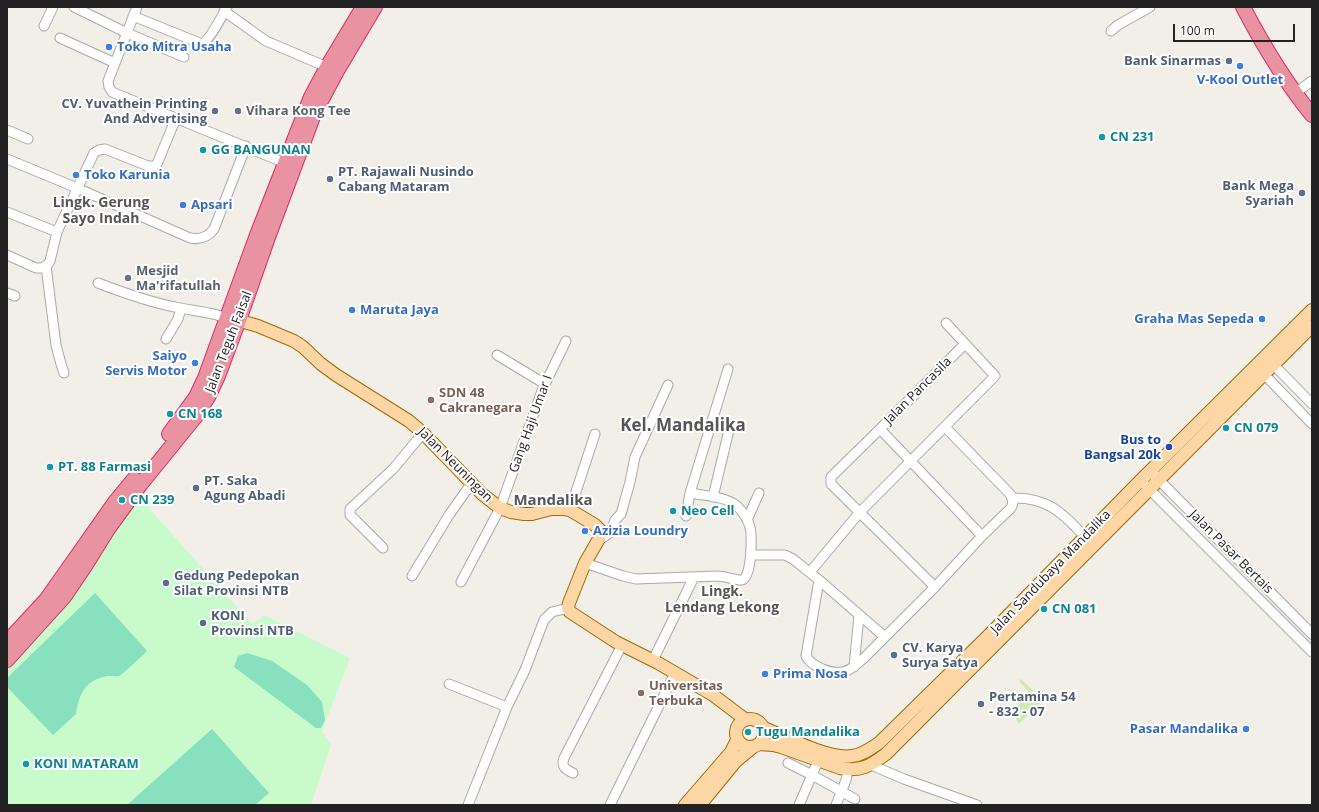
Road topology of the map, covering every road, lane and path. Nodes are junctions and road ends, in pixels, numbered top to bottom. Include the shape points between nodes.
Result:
1 (53, 7) edge
2 (74, 7) edge
3 (137, 7) edge
4 (1150, 7) edge
5 (1244, 7) edge
6 (364, 8) edge
7 (226, 9) edge
8 (133, 16) junction
9 (44, 26) dead end
10 (1111, 31) dead end
11 (127, 33) junction
12 (60, 38) dead end
13 (184, 57) dead end
14 (115, 63) junction
15 (327, 67) junction
16 (1312, 82) edge
17 (1295, 93) junction
18 (1312, 115) edge
19 (176, 118) junction
20 (7, 130) edge
21 (28, 139) dead end
22 (246, 146) junction
23 (7, 159) edge
24 (290, 165) junction
25 (77, 188) junction
26 (7, 212) edge
27 (57, 232) junction
28 (7, 255) edge
29 (46, 266) junction
30 (98, 283) dead end
31 (181, 308) junction
32 (1312, 310) edge
33 (233, 319) junction
34 (946, 323) dead end
35 (1312, 326) edge
36 (166, 339) dead end
37 (566, 341) dead end
38 (965, 344) junction
39 (497, 355) dead end
40 (1270, 360) junction
41 (728, 370) dead end
42 (1260, 370) junction
43 (64, 373) dead end
44 (545, 384) junction
45 (668, 385) dead end
46 (1312, 404) edge
47 (1312, 424) edge
48 (945, 427) junction
49 (880, 429) junction
50 (729, 430) dead end
51 (423, 433) junction
52 (596, 434) dead end
53 (911, 461) junction
54 (1150, 471) junction
55 (1159, 480) junction
56 (471, 484) junction
57 (1145, 485) junction
58 (690, 493) junction
59 (759, 493) dead end
60 (713, 497) junction
61 (1012, 498) junction
62 (500, 508) junction
63 (570, 510) junction
64 (860, 512) junction
65 (686, 516) dead end
66 (747, 520) junction
67 (982, 536) junction
68 (1086, 537) junction
69 (598, 541) junction
70 (383, 548) dead end
71 (755, 556) dead end
72 (585, 563) junction
73 (810, 572) junction
74 (412, 576) dead end
75 (694, 577) junction
76 (819, 580) junction
77 (461, 582) dead end
78 (935, 588) junction
79 (568, 609) junction
80 (859, 615) junction
81 (26, 631) junction
82 (1312, 634) edge
83 (885, 637) junction
84 (994, 638) junction
85 (7, 642) edge
86 (622, 645) junction
87 (1312, 652) edge
88 (7, 660) edge
89 (653, 660) junction
90 (854, 666) junction
91 (675, 673) junction
92 (450, 684) dead end
93 (507, 707) junction
94 (913, 710) junction
95 (922, 718) junction
96 (746, 720) junction
97 (762, 727) junction
98 (738, 740) junction
99 (756, 746) junction
100 (818, 760) junction
101 (788, 763) dead end
102 (871, 765) junction
103 (848, 770) junction
104 (573, 772) dead end
105 (810, 779) junction
106 (842, 791) junction
107 (855, 799) dead end
108 (837, 803) edge
109 (468, 805) edge
110 (610, 805) edge
111 (685, 805) edge
112 (700, 805) edge
113 (799, 805) edge
114 (977, 805) edge

1 - 9 street
2 - 11 street
3 - 8 street
4 - 10 street
5 - 17 highway
6 - 15 highway, Jalan Teguh Faisal
6 - 24 highway, Jalan Teguh Faisal via 337,71
7 - 8 street via 202,44
7 - 15 street via 266,41
8 - 11 street
11 - 13 street
11 - 14 street
12 - 14 street
14 - 19 street via 108,81 112,92
15 - 24 highway, Jalan Teguh Faisal via 311,97
16 - 17 street
17 - 18 highway
19 - 22 street
19 - 25 street via 155,166 148,166 100,149 91,158
20 - 21 street
22 - 24 street
22 - 25 street via 215,226 209,234 200,239 190,238
23 - 25 street
24 - 33 highway, Jalan Teguh Faisal
25 - 27 street
26 - 27 street
27 - 29 street via 50,261
28 - 29 street via 36,268
29 - 43 street via 56,346
30 - 31 street via 133,297
31 - 33 street
31 - 36 street via 178,319
32 - 40 main road, Jalan Sandubaya Mandalika
33 - 51 main road, Jalan Neuningan via 258,326 299,344 328,370 402,416
33 - 81 highway, Jalan Teguh Faisal via 218,376 196,416 140,485 64,597
34 - 38 street
35 - 40 main road
37 - 44 street, Gang Haji Umar I
38 - 48 street via 995,376
38 - 49 street, Jalan Pancasila
39 - 44 street
40 - 42 main road, Jalan Sandubaya Mandalika
40 - 46 street
41 - 58 street
42 - 47 street
42 - 54 main road, Jalan Sandubaya Mandalika
42 - 55 main road
44 - 62 street, Gang Haji Umar I
45 - 69 street via 635,457 621,514 610,532
48 - 53 street
48 - 61 street
49 - 53 street, Jalan Pancasila
49 - 64 street via 831,479 833,486
50 - 60 street
51 - 56 main road, Jalan Neuningan
51 - 70 street via 393,469 350,510 350,515
52 - 63 street
53 - 64 street
53 - 67 street, Jalan Pancasila
54 - 55 street, Jalan Pasar Bertais
54 - 57 main road, Jalan Sandubaya Mandalika
55 - 57 main road
55 - 82 street, Jalan Pasar Bertais
56 - 62 main road, Jalan Neuningan
56 - 74 street
57 - 68 main road, Jalan Sandubaya Mandalika
57 - 84 main road
57 - 87 street
58 - 60 street
58 - 65 street
59 - 66 street
60 - 66 street via 732,503 741,510
61 - 67 street via 1011,508
61 - 68 street via 1024,497 1055,508
62 - 63 main road, Jalan Neuningan via 524,514 557,509
62 - 77 street, Gang Haji Umar I
63 - 69 main road via 598,527
64 - 73 street
64 - 78 street
66 - 75 street via 751,546 747,576 738,580 723,576
67 - 78 street
68 - 84 main road, Jalan Sandubaya Mandalika
69 - 72 main road
71 - 73 street via 785,555
72 - 75 street via 636,579
72 - 79 main road
73 - 76 street
75 - 89 street
76 - 80 street
76 - 90 street via 806,656 815,665 834,672 843,672
78 - 83 street
79 - 86 main road via 572,615
79 - 93 street via 552,612 544,620 525,670
80 - 83 street
80 - 90 street
81 - 85 highway, Jalan Teguh Faisal
81 - 88 highway, Jalan Teguh Faisal
83 - 90 street
84 - 94 main road, Jalan Sandubaya Mandalika
84 - 95 main road
86 - 89 main road
86 - 104 street via 564,758 564,768
89 - 91 main road
91 - 96 main road via 713,695
91 - 110 street
92 - 93 street
93 - 109 street
94 - 95 main road
94 - 97 main road, Jalan Sandubaya Mandalika via 879,743 865,753 852,756 829,754
95 - 102 main road via 886,754
96 - 97 main road via 758,722
96 - 98 main road via 737,728
97 - 99 main road via 763,739
98 - 99 main road via 747,747
98 - 111 main road via 731,752
99 - 100 main road via 773,745
99 - 112 main road via 736,760
100 - 103 main road
100 - 105 street
101 - 105 street
102 - 103 main road
102 - 114 street
103 - 106 street
105 - 106 street
105 - 113 street
106 - 107 street
106 - 108 street

